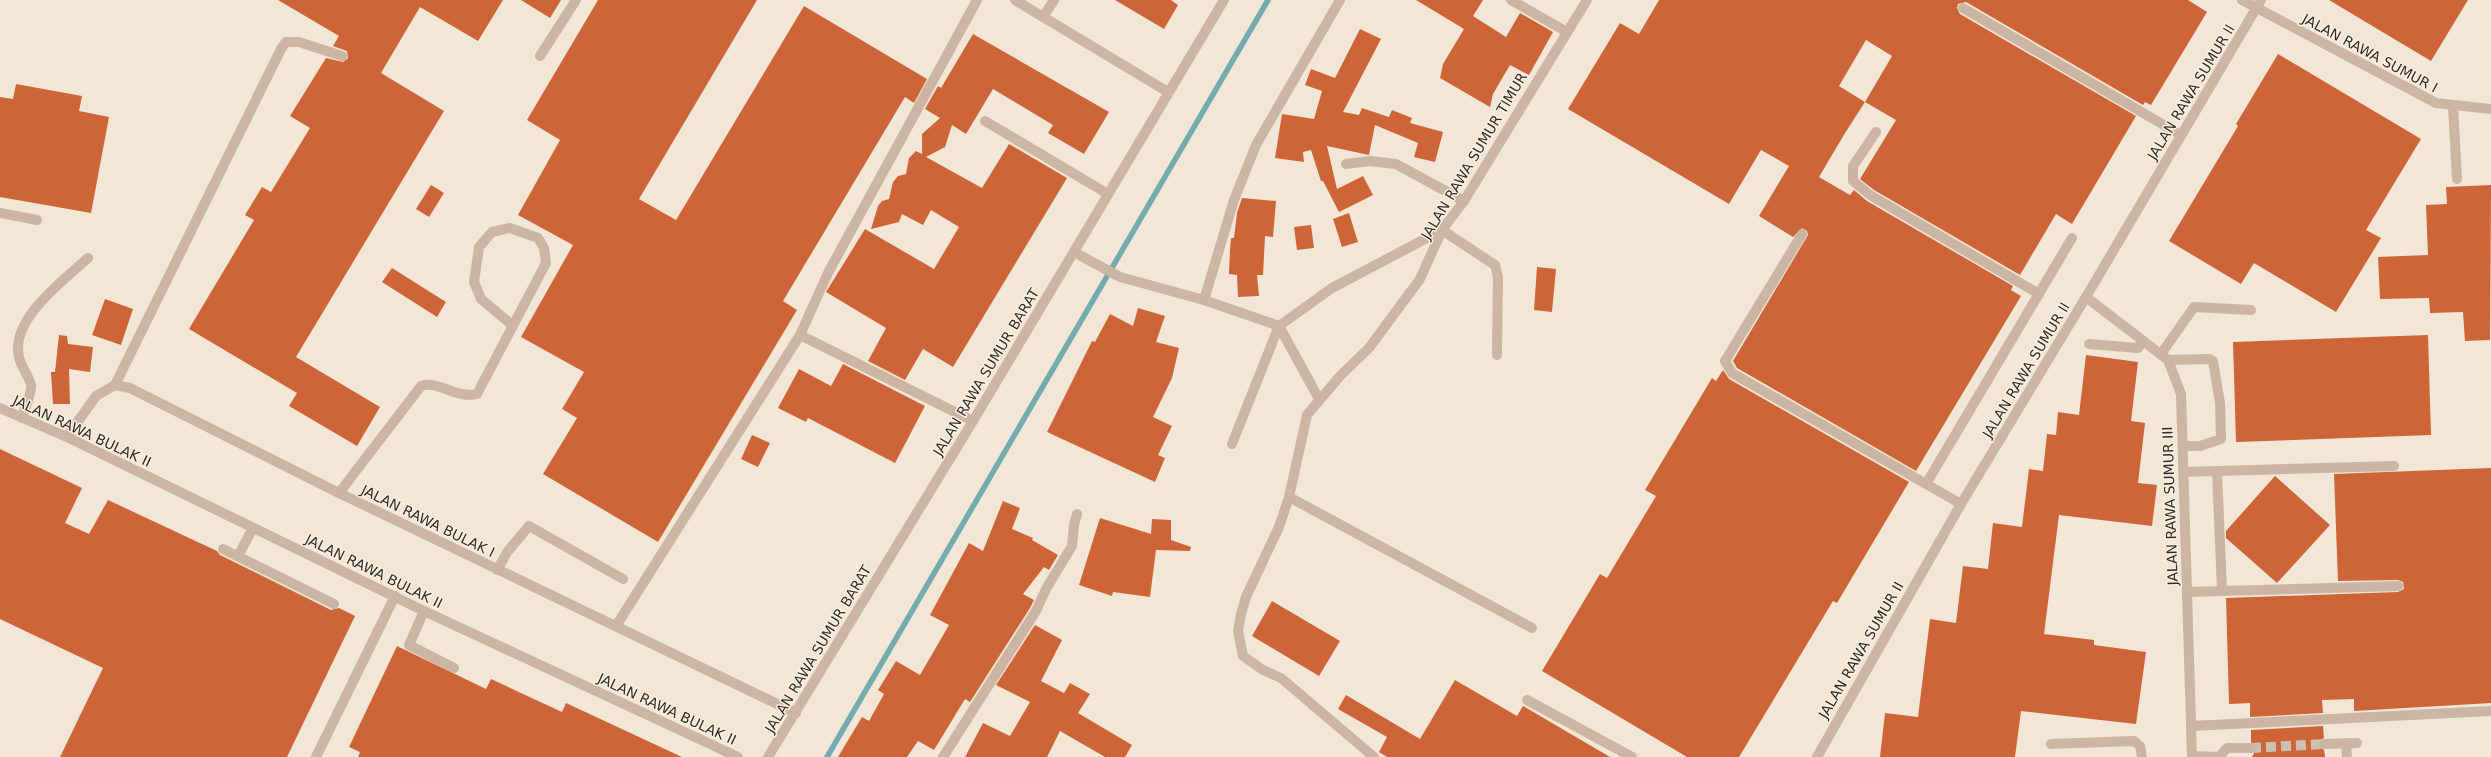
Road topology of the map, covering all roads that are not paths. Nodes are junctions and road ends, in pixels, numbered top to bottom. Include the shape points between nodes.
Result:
1 (576, 0) edge
2 (977, 0) edge
3 (1015, 0) edge
4 (1054, 0) edge
5 (1224, 0) edge
6 (1340, 0) edge
7 (1511, 0) edge
8 (1587, 0) edge
9 (2242, 0) edge
10 (2259, 4) edge
11 (1963, 8) dead end
12 (1043, 17) junction
13 (1567, 32) junction
14 (342, 56) dead end
15 (540, 56) dead end
16 (1168, 92) junction
17 (2453, 106) junction
18 (2491, 109) edge
19 (985, 121) dead end
20 (1876, 132) dead end
21 (2181, 135) junction
22 (1346, 164) dead end
23 (2457, 179) dead end
24 (1108, 194) junction
25 (1464, 201) junction
26 (0, 213) edge
27 (37, 220) dead end
28 (1442, 230) junction
29 (1802, 234) dead end
30 (2072, 238) dead end
31 (1074, 252) junction
32 (88, 258) dead end
33 (2039, 294) junction
34 (2086, 298) junction
35 (1204, 300) junction
36 (2251, 310) dead end
37 (512, 325) junction
38 (1280, 326) junction
39 (800, 335) junction
40 (2143, 341) junction
41 (2089, 344) dead end
42 (1497, 355) dead end
43 (2164, 357) junction
44 (115, 385) junction
45 (1319, 399) junction
46 (0, 408) edge
47 (22, 418) junction
48 (973, 422) junction
49 (67, 437) junction
50 (1232, 444) dead end
51 (2183, 446) junction
52 (2394, 466) dead end
53 (2217, 471) junction
54 (2184, 472) junction
55 (1926, 484) junction
56 (339, 493) junction
57 (1290, 497) junction
58 (1961, 504) junction
59 (1078, 514) dead end
60 (253, 528) junction
61 (223, 549) dead end
62 (238, 556) junction
63 (497, 570) junction
64 (623, 579) dead end
65 (2398, 586) dead end
66 (2222, 591) junction
67 (2187, 592) junction
68 (394, 596) junction
69 (334, 604) dead end
70 (424, 611) junction
71 (616, 626) junction
72 (1532, 628) dead end
73 (454, 668) dead end
74 (1527, 700) dead end
75 (2491, 711) edge
76 (796, 713) junction
77 (2191, 726) junction
78 (2346, 743) junction
79 (2357, 743) dead end
80 (2051, 744) dead end
81 (2324, 744) tunnel mouth
82 (2252, 748) tunnel mouth
83 (2192, 756) edge
84 (316, 757) edge
85 (738, 757) edge
86 (768, 757) edge
87 (943, 757) edge
88 (1374, 757) edge
89 (1632, 757) edge
90 (1817, 757) edge
91 (2142, 757) edge
92 (2220, 757) edge
93 (2347, 757) edge

1 - 15 street
2 - 39 street via 828,273
3 - 12 street
4 - 12 street
5 - 16 street, JALAN RAWA SUMUR BARAT
6 - 35 street via 1256,145 1234,200
7 - 13 street
8 - 13 street, JALAN RAWA SUMUR TIMUR
9 - 10 street, JALAN RAWA SUMUR I
10 - 17 street, JALAN RAWA SUMUR I via 2436,103
10 - 21 street, JALAN RAWA SUMUR II
11 - 21 street
12 - 16 street
13 - 25 street, JALAN RAWA SUMUR TIMUR
14 - 44 street via 299,42 286,42 281,49
16 - 24 street, JALAN RAWA SUMUR BARAT
17 - 18 street, JALAN RAWA SUMUR I
17 - 23 street
19 - 24 street
20 - 33 street via 1853,166 1853,181 1870,195
21 - 34 street, JALAN RAWA SUMUR II
22 - 25 street via 1370,161 1396,164
24 - 31 street, JALAN RAWA SUMUR BARAT
25 - 28 street, JALAN RAWA SUMUR TIMUR
26 - 27 street
28 - 38 street via 1332,288
28 - 42 street via 1495,265 1498,277
28 - 45 street, JALAN RAWA SUMUR TIMUR via 1420,279 1369,348
29 - 55 street via 1726,361 1727,367 1732,373
30 - 33 street
31 - 35 street via 1120,277
31 - 48 street, JALAN RAWA SUMUR BARAT
32 - 47 street via 33,311 22,327 19,356 31,386
33 - 55 street
34 - 40 street
34 - 58 street, JALAN RAWA SUMUR II
35 - 38 street
36 - 43 street via 2194,307
37 - 37 street via 481,299 474,282 479,247 492,232 510,228 538,238 544,248 546,263
37 - 56 street via 477,394 466,397 427,384 421,386
38 - 45 street
38 - 50 street
39 - 48 street
39 - 71 street
40 - 41 street via 2138,348
40 - 43 street
43 - 51 street, JALAN RAWA SUMUR III via 2181,394
43 - 51 street via 2209,359 2213,361 2218,383 2221,439 2200,446
44 - 49 street via 96,396
44 - 56 street, JALAN RAWA BULAK I via 143,394
45 - 57 street, JALAN RAWA SUMUR TIMUR via 1307,415
46 - 47 street, JALAN RAWA BULAK II
47 - 49 street, JALAN RAWA BULAK II
48 - 76 street, JALAN RAWA SUMUR BARAT
49 - 60 street, JALAN RAWA BULAK II
51 - 54 street, JALAN RAWA SUMUR III
52 - 53 street
53 - 54 street
53 - 66 street
54 - 67 street, JALAN RAWA SUMUR III
55 - 58 street
56 - 63 street, JALAN RAWA BULAK I
57 - 72 street
57 - 88 street, JALAN RAWA SUMUR TIMUR via 1280,527 1246,597 1238,631 1243,656 1263,670 1281,678
58 - 90 street, JALAN RAWA SUMUR II
59 - 87 street via 1072,546 1036,611
60 - 62 street
60 - 68 street, JALAN RAWA BULAK II
61 - 62 street
62 - 69 street
63 - 64 street via 508,551 529,526
63 - 71 street, JALAN RAWA BULAK I
65 - 66 street
66 - 67 street
67 - 77 street, JALAN RAWA SUMUR III
68 - 70 street, JALAN RAWA BULAK II
68 - 84 street
70 - 73 street via 409,645
70 - 85 street, JALAN RAWA BULAK II
71 - 76 street, JALAN RAWA BULAK I
74 - 89 street
75 - 77 street
76 - 86 street, JALAN RAWA SUMUR BARAT
77 - 83 street, JALAN RAWA SUMUR III
78 - 79 street
78 - 81 street
78 - 93 street
80 - 91 street via 2134,740 2140,746
82 - 92 street via 2227,748
83 - 92 street

